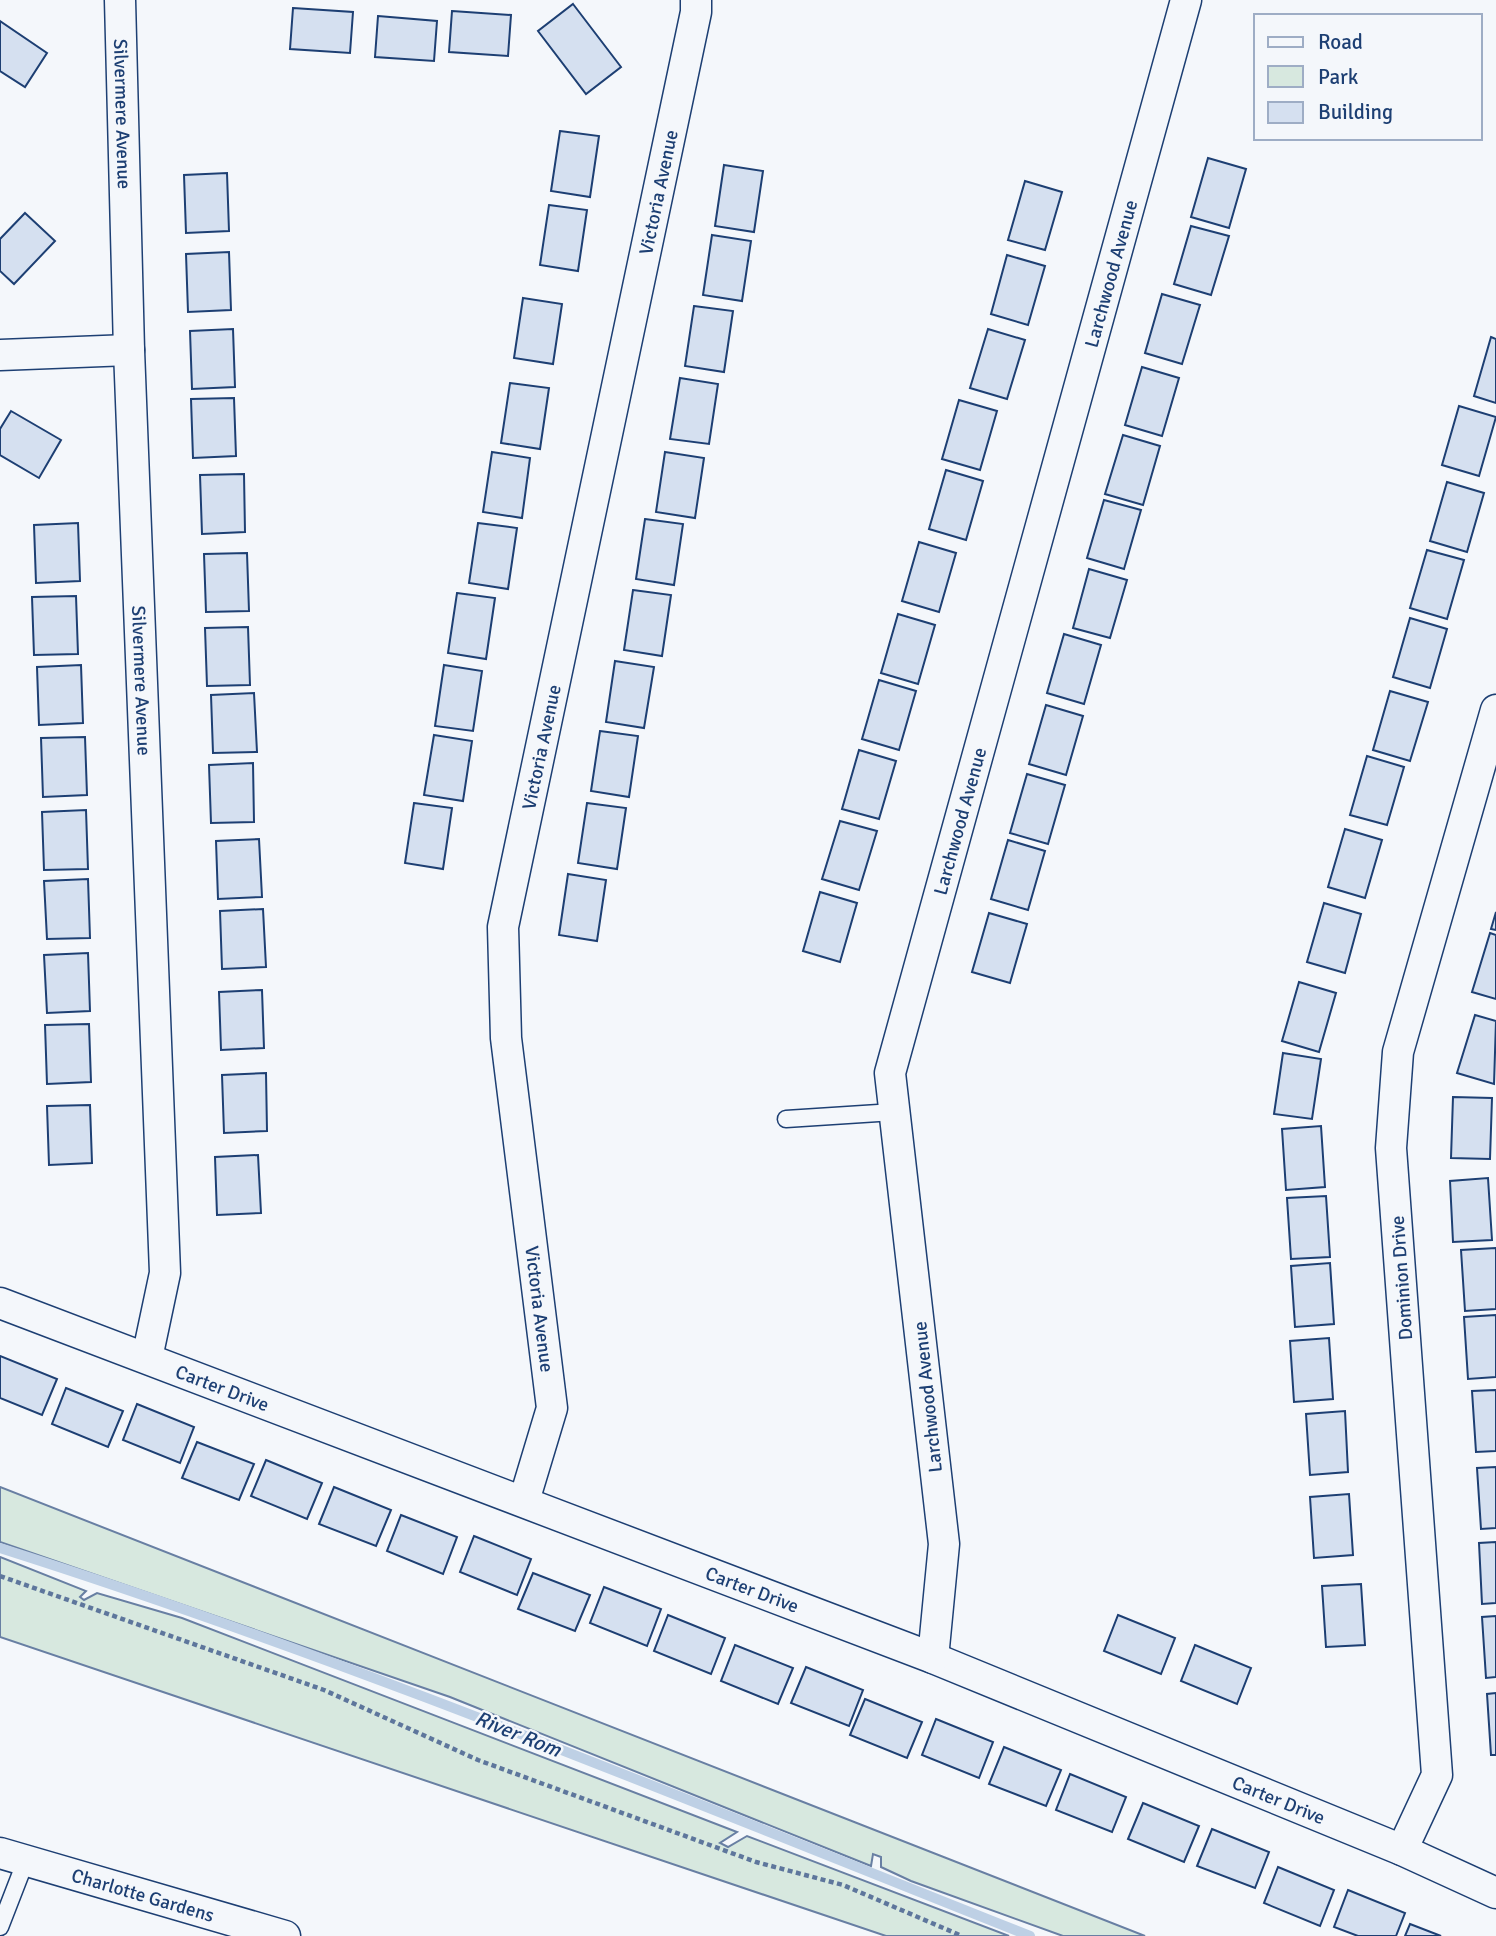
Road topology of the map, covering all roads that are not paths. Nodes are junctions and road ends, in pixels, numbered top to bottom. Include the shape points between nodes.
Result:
1 (120, 0) edge
2 (696, 0) edge
3 (1186, 0) edge
4 (129, 350) junction
5 (0, 355) edge
6 (1496, 710) edge
7 (894, 1112) junction
8 (786, 1119) dead end
9 (0, 1303) edge
10 (147, 1358) junction
11 (524, 1501) junction
12 (933, 1658) junction
13 (1402, 1850) junction
14 (13, 1856) edge
15 (1496, 1893) edge
16 (0, 1927) edge
17 (285, 1936) edge

1 - 4 street, Silvermere Avenue
2 - 11 street, Victoria Avenue via 503,927 506,1038 552,1408
3 - 7 street, Larchwood Avenue via 890,1073
4 - 5 street
4 - 10 street, Silvermere Avenue via 165,1273
6 - 13 street, Dominion Drive via 1398,1052 1391,1148 1437,1775
7 - 8 lane
7 - 12 street, Larchwood Avenue via 944,1544
9 - 10 street, Carter Drive
10 - 11 street, Carter Drive
11 - 12 street, Carter Drive
12 - 13 street, Carter Drive
13 - 15 street, Carter Drive
14 - 16 lane
14 - 17 street, Charlotte Gardens

